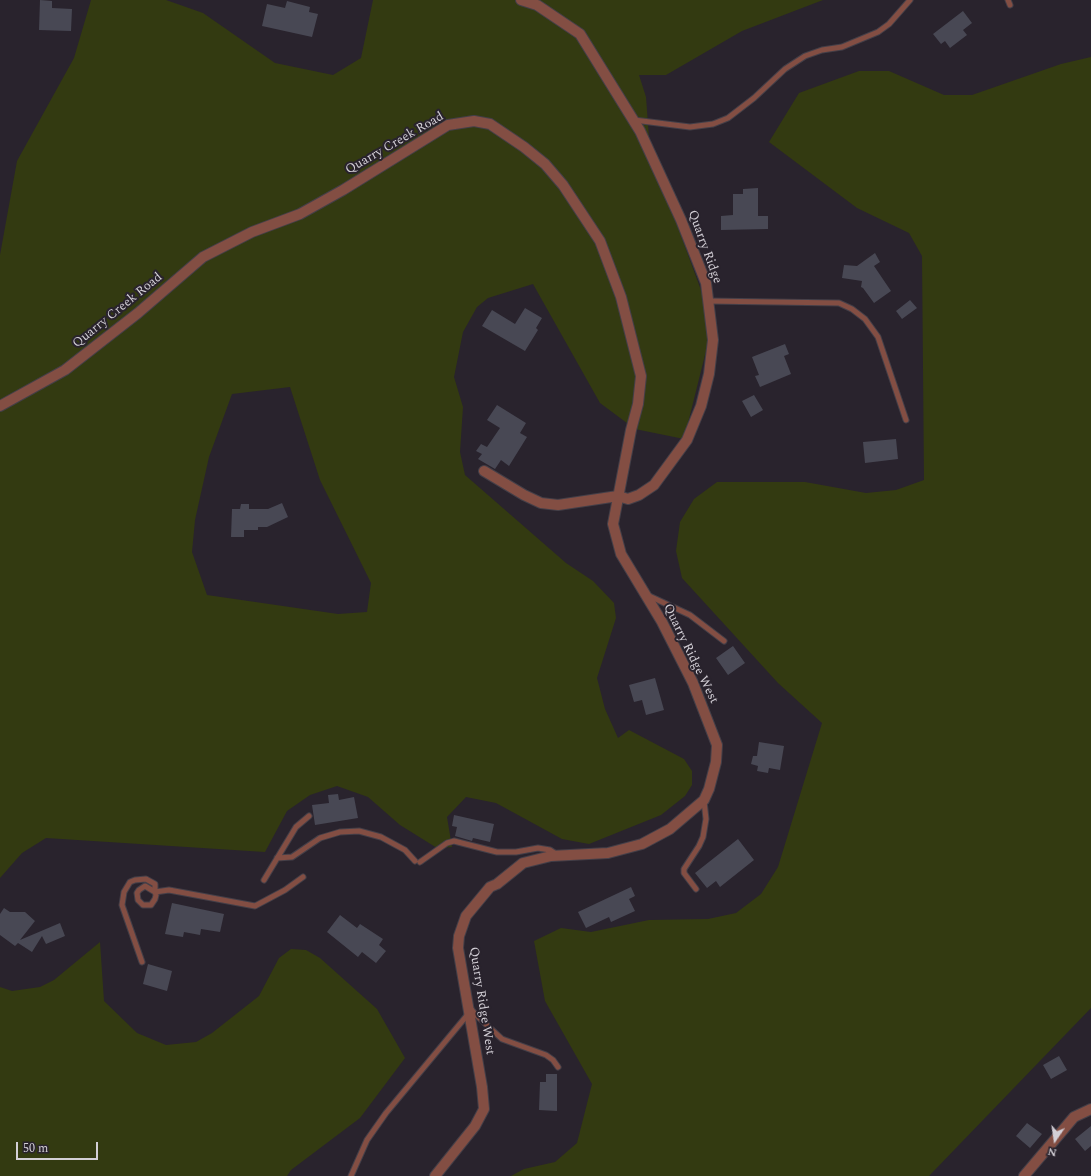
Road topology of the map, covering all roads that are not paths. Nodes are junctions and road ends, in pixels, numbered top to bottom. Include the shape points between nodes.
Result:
1 (521, 0) edge
2 (910, 0) edge
3 (633, 119) junction
4 (708, 301) junction
5 (0, 406) edge
6 (906, 420) dead end
7 (484, 471) dead end
8 (618, 496) junction
9 (645, 595) junction
10 (724, 641) dead end
11 (704, 800) junction
12 (309, 816) dead end
13 (559, 856) junction
14 (277, 858) junction
15 (303, 877) dead end
16 (264, 880) dead end
17 (696, 889) dead end
18 (142, 962) dead end
19 (469, 1008) junction
20 (558, 1067) dead end
21 (1091, 1109) edge
22 (351, 1176) edge
23 (435, 1176) edge
24 (1024, 1176) edge

1 - 3 street, Quarry Ridge via 537,5 580,34
2 - 3 lane via 890,24 878,32 842,47 804,56 728,118 713,124 690,127
3 - 4 street, Quarry Ridge via 681,220 706,283
4 - 6 lane via 839,303 852,309 865,319 878,337
4 - 8 street, Quarry Ridge via 713,340 709,374 701,406 687,440 654,485 628,499
5 - 8 street, Quarry Creek Road via 65,370 138,314 203,257 252,232 300,214 448,125 474,121 490,124 546,164 563,185 603,248 621,297 641,376 638,404
7 - 8 street, Quarry Ridge via 541,503 558,505
8 - 9 street, Quarry Ridge West via 614,524 621,554
9 - 10 lane via 690,615
9 - 11 street, Quarry Ridge West via 662,622 693,684 716,746 713,777
11 - 13 street, Quarry Ridge West via 670,828 642,844 608,852
11 - 17 lane via 706,819 703,837 684,868 684,873
12 - 14 lane via 296,828
13 - 14 lane via 550,850 538,848 496,852 454,841 418,862 405,850 381,837 359,831 340,832 320,838 292,857
13 - 19 street, Quarry Ridge West via 523,863 490,887 466,916 458,948
14 - 16 lane
15 - 18 lane via 255,906 169,890 155,892 154,883 146,879 135,880 126,887 122,900 124,913
19 - 20 lane via 502,1039 546,1055
19 - 22 lane via 367,1140
19 - 23 street, Quarry Ridge West via 484,1109 476,1126
21 - 24 street via 1074,1117

